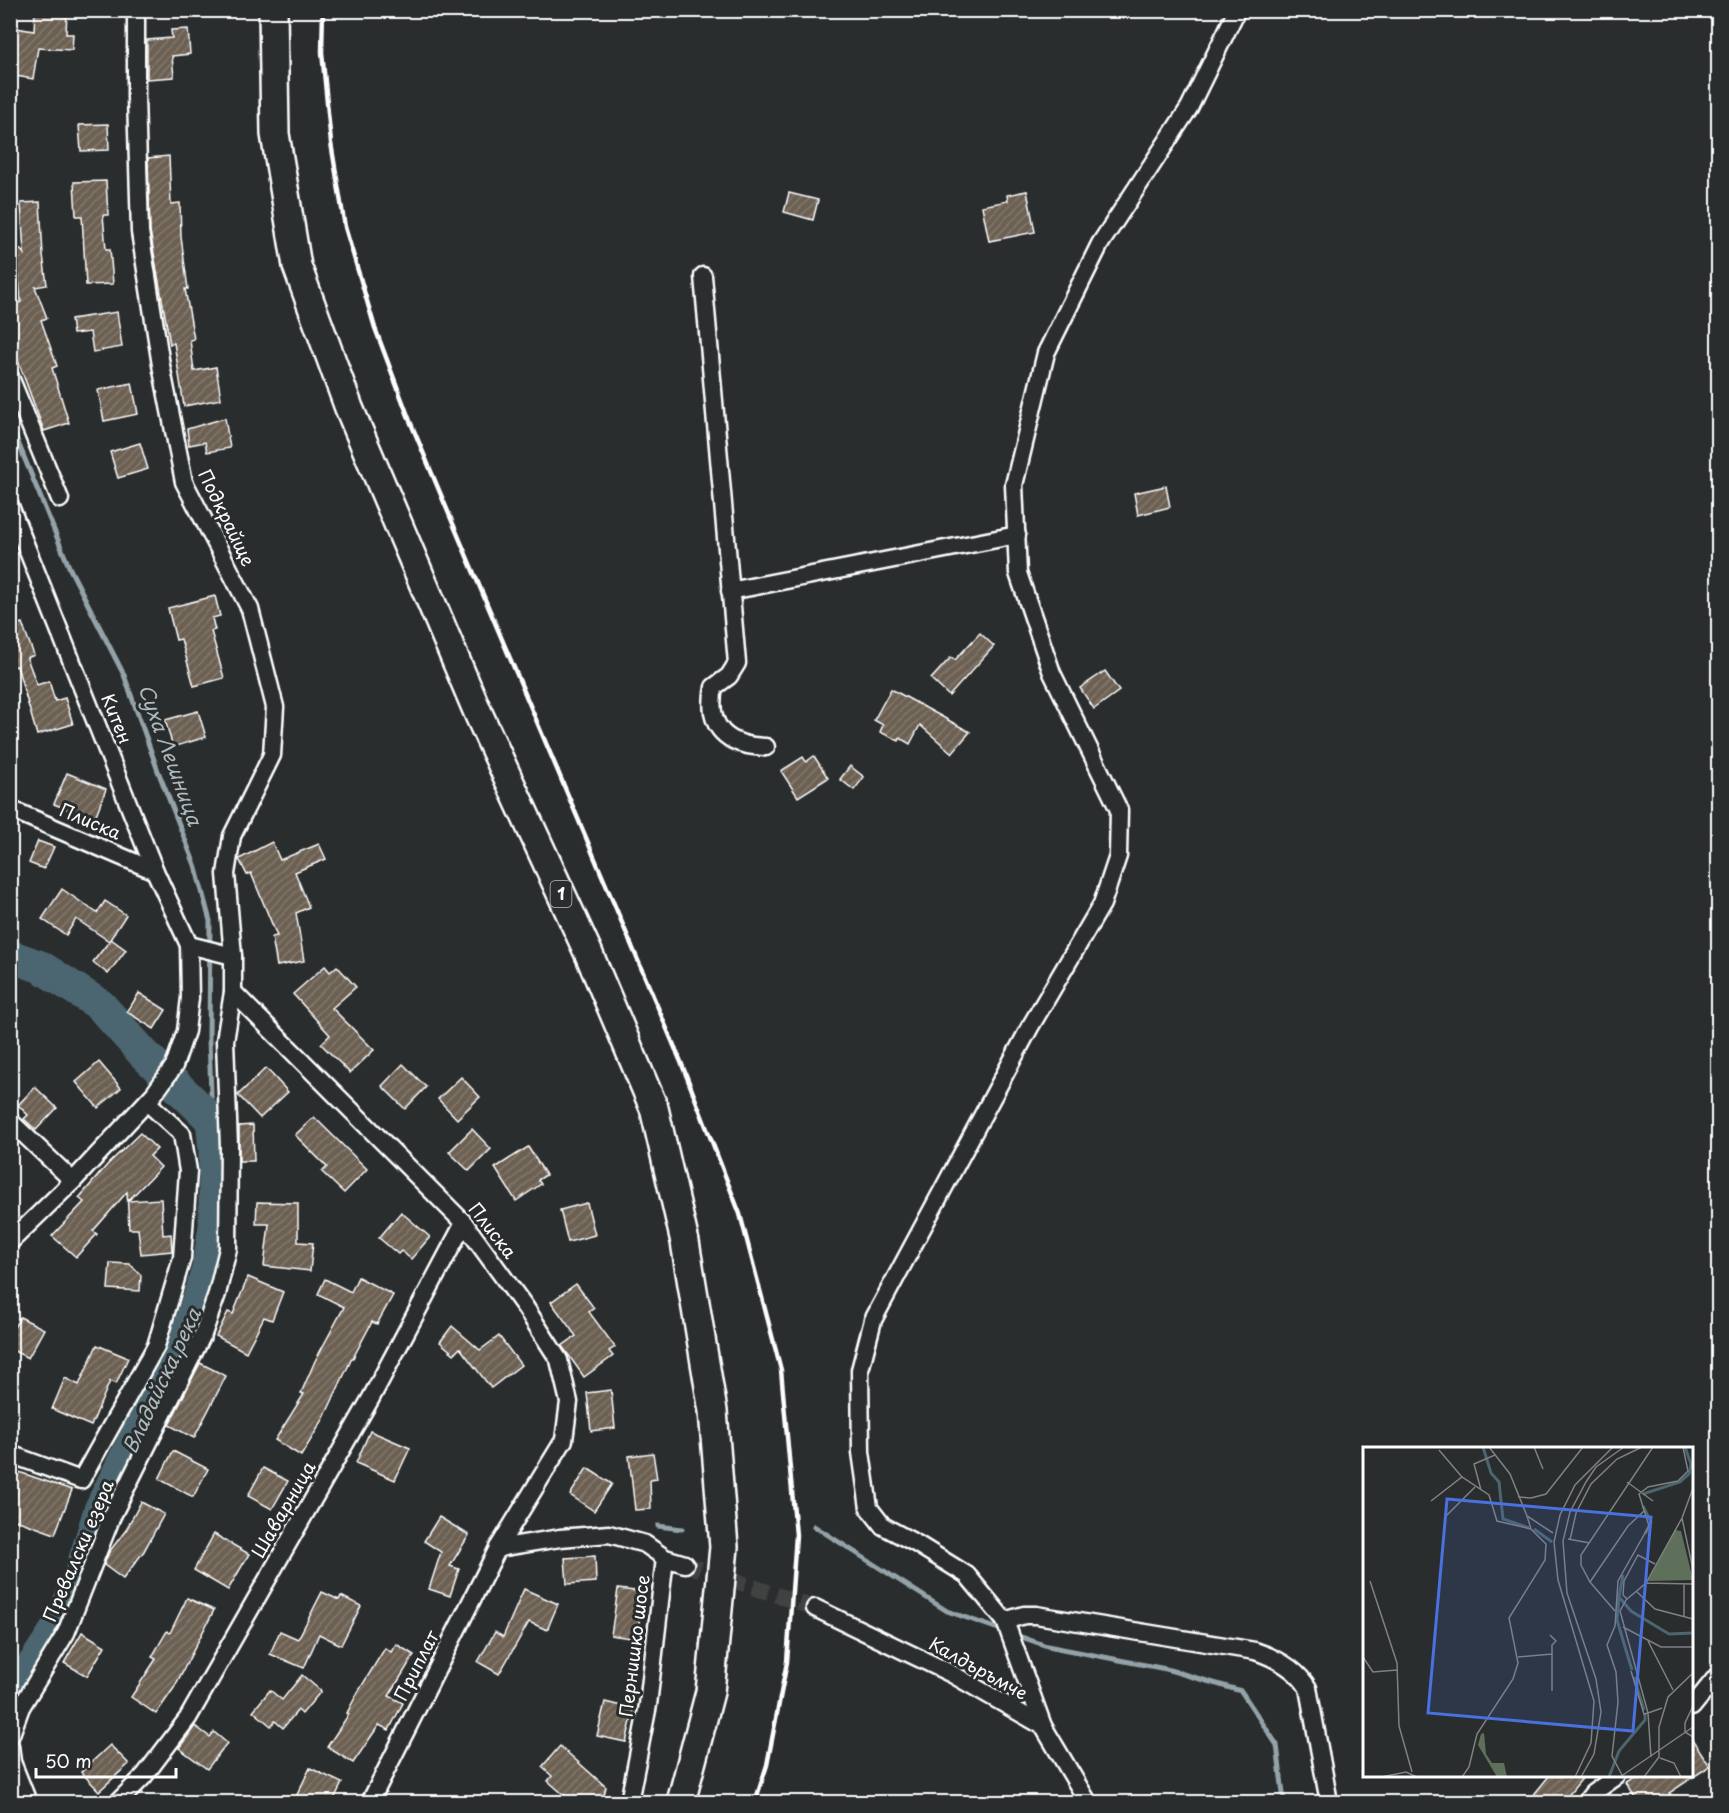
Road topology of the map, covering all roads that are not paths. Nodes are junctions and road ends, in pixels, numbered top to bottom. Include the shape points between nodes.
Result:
1 (136, 10) edge
2 (273, 10) edge
3 (1237, 10) edge
4 (703, 276) dead end
5 (10, 377) edge
6 (60, 499) dead end
7 (10, 506) edge
8 (1017, 535) junction
9 (730, 591) junction
10 (766, 747) dead end
11 (10, 809) edge
12 (155, 871) junction
13 (192, 946) junction
14 (227, 954) junction
15 (233, 992) junction
16 (150, 1098) junction
17 (10, 1121) edge
18 (74, 1180) junction
19 (464, 1223) junction
20 (10, 1242) edge
21 (10, 1454) edge
22 (498, 1548) junction
23 (665, 1558) junction
24 (685, 1564) tunnel mouth
25 (815, 1608) tunnel mouth
26 (1005, 1621) junction
27 (1719, 1676) edge
28 (1693, 1706) edge
29 (1042, 1726) junction
30 (10, 1737) edge
31 (10, 1745) edge
32 (1616, 1777) edge
33 (28, 1803) edge
34 (118, 1803) edge
35 (370, 1803) edge
36 (629, 1803) edge
37 (681, 1803) edge
38 (1088, 1803) edge
39 (1329, 1803) edge
40 (1587, 1803) edge

1 - 14 street, Подкрайще via 140,232 184,482 250,609 275,706 272,755 231,836 226,873
2 - 37 highway, 1 via 275,134 297,266 349,408 479,715 588,952 654,1108 685,1242 713,1411 724,1546 710,1692
3 - 8 street via 1189,108 1100,244 1046,353 1014,484
4 - 9 street
5 - 6 street
7 - 12 street, Китен
8 - 9 street
8 - 26 street via 1018,573 1052,673 1119,810 1118,856 1102,904 1030,1027 873,1320 860,1370 861,1452 869,1508 883,1526 967,1575
9 - 10 street via 737,663 729,676 714,687 713,719 726,737 748,746
11 - 12 street, Плиска
12 - 13 street, Китен
13 - 14 street
13 - 16 street via 186,1031 174,1066
14 - 15 street, Подкрайще
15 - 19 street, Плиска
15 - 30 street, Превалски езера via 225,1041 228,1249 217,1294 203,1334 112,1516 66,1633 21,1707
16 - 18 street
16 - 21 street via 182,1134 188,1170 182,1258 156,1346 81,1480
17 - 18 street
18 - 20 street
19 - 22 street, Плиска via 559,1360 569,1402 564,1440
19 - 34 street, Шаварница via 371,1398 188,1718
22 - 23 street, Пернишко шосе via 609,1534 645,1544
22 - 35 street, Приплат
23 - 24 street
23 - 36 street, Пернишко шосе via 648,1705
25 - 29 street, Калдъръмче via 952,1674
26 - 29 street
26 - 39 street via 1036,1616 1270,1656 1291,1669 1308,1688
27 - 28 street
29 - 38 street, Калдъръмче
31 - 33 street via 12,1762
32 - 40 street via 1593,1793

